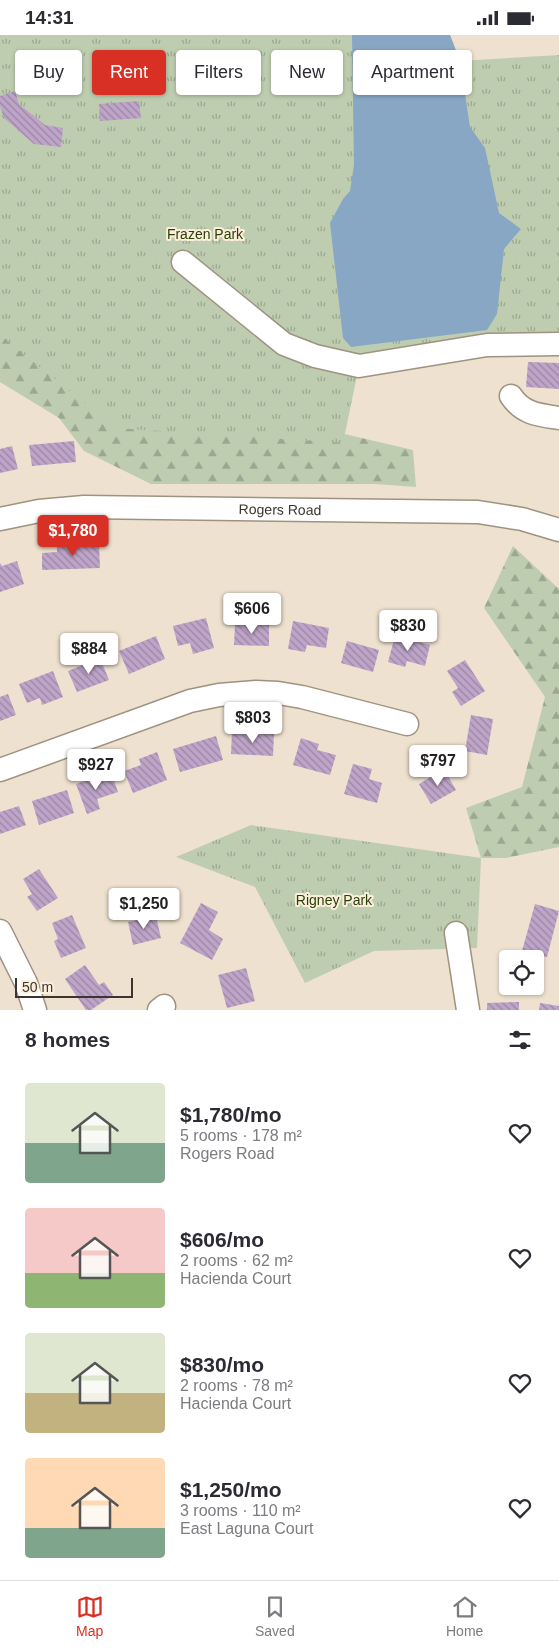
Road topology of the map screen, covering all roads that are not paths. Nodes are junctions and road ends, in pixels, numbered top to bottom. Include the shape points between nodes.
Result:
1 (183, 262) dead end
2 (559, 344) edge
3 (511, 396) dead end
4 (559, 418) edge
5 (0, 519) edge
6 (559, 530) edge
7 (406, 724) dead end
8 (0, 770) edge
9 (0, 931) edge
10 (456, 933) dead end
11 (35, 1010) edge
12 (468, 1010) edge

1 - 2 street via 284,344 315,356 359,366 487,345
3 - 4 street via 526,411
5 - 6 street, Rogers Road via 84,507 478,512 522,519
7 - 8 street via 278,693 219,695 190,701
9 - 11 street via 26,983
10 - 12 street

